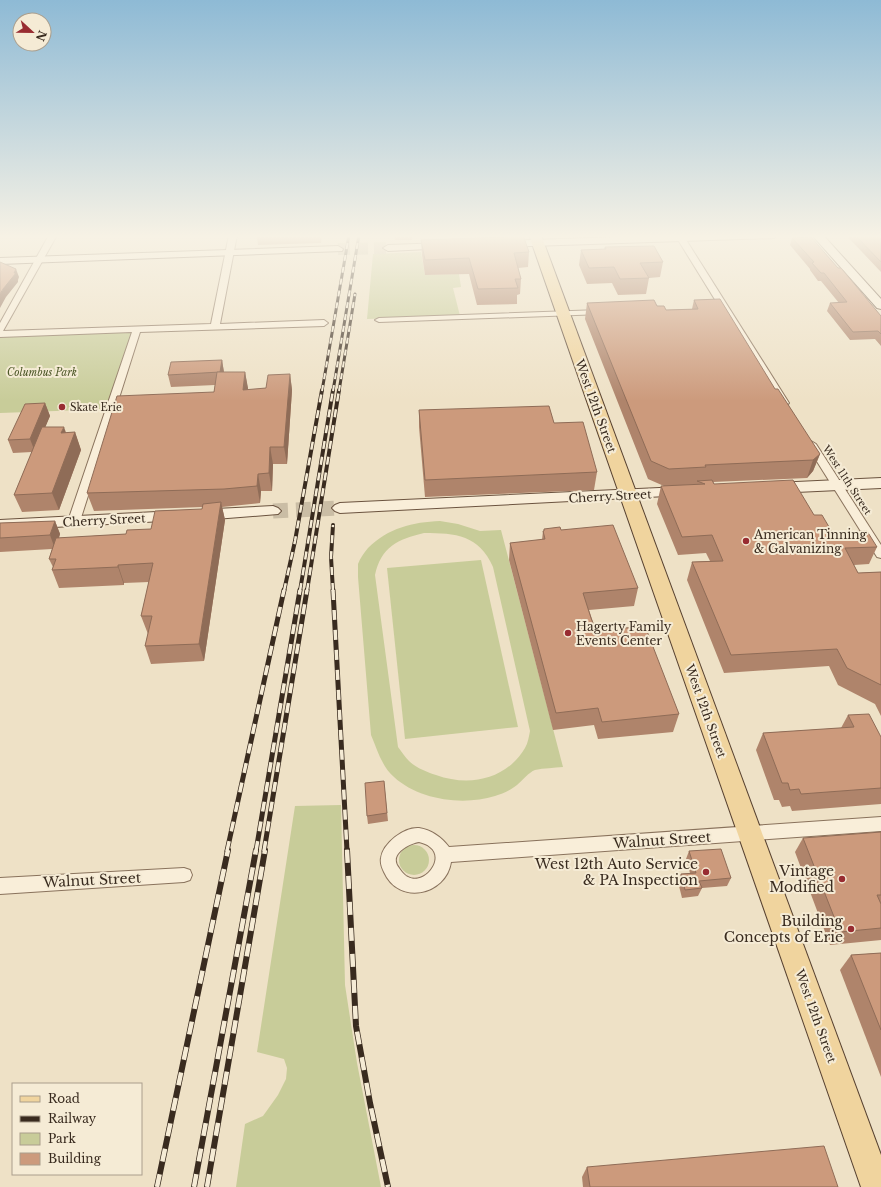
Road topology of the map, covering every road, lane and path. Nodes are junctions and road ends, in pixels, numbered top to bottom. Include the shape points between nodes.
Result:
1 (22, 290) edge
2 (222, 290) edge
3 (555, 290) edge
4 (715, 290) edge
5 (868, 290) edge
6 (880, 303) edge
7 (714, 308) edge
8 (726, 308) junction
9 (612, 312) edge
10 (563, 314) junction
11 (379, 320) dead end
12 (324, 323) dead end
13 (215, 326) junction
14 (137, 329) junction
15 (0, 330) edge
16 (0, 334) edge
17 (788, 409) edge
18 (807, 438) edge
19 (881, 483) edge
20 (837, 485) junction
21 (760, 489) edge
22 (698, 492) edge
23 (628, 495) junction
24 (340, 508) tunnel mouth
25 (273, 511) tunnel mouth
26 (74, 521) junction
27 (0, 525) edge
28 (881, 554) edge
29 (881, 824) edge
30 (750, 834) junction
31 (443, 855) dead end
32 (184, 875) dead end
33 (0, 886) edge
34 (877, 1187) edge

1 - 15 street
2 - 13 street
3 - 10 main road, West 12th Street
4 - 8 street
5 - 6 street
7 - 8 street
8 - 17 street
9 - 10 street
10 - 11 street
10 - 23 main road, West 12th Street
12 - 13 street
13 - 14 street
14 - 16 street
14 - 26 street
18 - 20 street, West 11th Street
19 - 20 street
20 - 21 street
20 - 28 street, West 11th Street
22 - 23 street, Cherry Street
23 - 24 street, Cherry Street
23 - 30 main road, West 12th Street
25 - 26 street, Cherry Street
26 - 27 street, Cherry Street
29 - 30 street, Walnut Street
30 - 31 street, Walnut Street
30 - 34 main road, West 12th Street
32 - 33 street, Walnut Street

